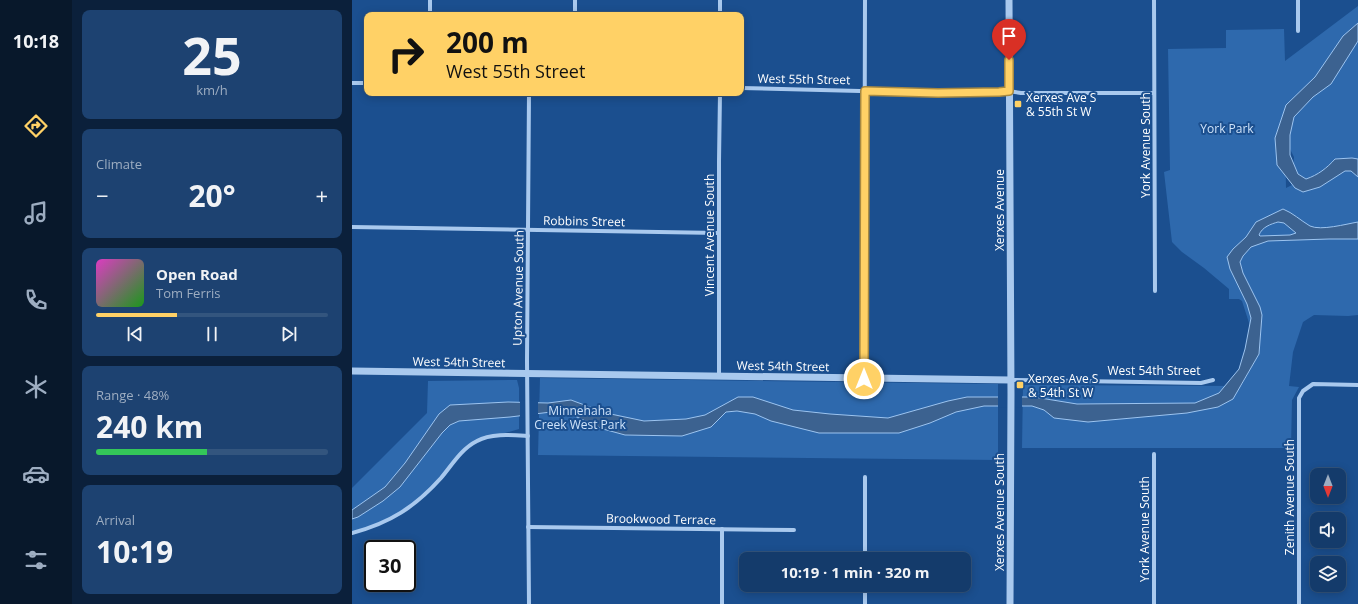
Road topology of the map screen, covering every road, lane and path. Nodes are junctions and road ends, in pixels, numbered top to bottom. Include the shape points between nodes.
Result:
1 (430, 0) edge
2 (575, 0) edge
3 (720, 0) edge
4 (865, 0) edge
5 (1009, 0) edge
6 (1154, 0) edge
7 (1298, 0) edge
8 (430, 12) edge
9 (575, 12) edge
10 (720, 12) edge
11 (1298, 31) dead end
12 (352, 83) edge
13 (364, 83) edge
14 (744, 88) edge
15 (865, 91) junction
16 (1009, 91) junction
17 (1154, 93) junction
18 (529, 96) edge
19 (720, 96) edge
20 (352, 227) edge
21 (528, 230) junction
22 (719, 233) junction
23 (1155, 291) dead end
24 (352, 371) edge
25 (527, 373) junction
26 (719, 376) junction
27 (864, 379) junction
28 (1011, 380) junction
29 (1213, 380) dead end
30 (1358, 385) edge
31 (1011, 421) joint
32 (528, 436) junction
33 (1154, 454) dead end
34 (865, 477) dead end
35 (528, 527) junction
36 (722, 529) junction
37 (794, 530) dead end
38 (352, 533) edge
39 (865, 552) edge
40 (865, 592) edge
41 (529, 604) edge
42 (722, 604) edge
43 (865, 604) edge
44 (1010, 604) edge
45 (1154, 604) edge
46 (1299, 604) edge

1 - 8 street
2 - 9 street
3 - 10 street
4 - 15 street
5 - 16 street, Xerxes Avenue
6 - 17 street, York Avenue South
7 - 11 street
12 - 13 street
14 - 15 street, West 55th Street
15 - 16 street, West 55th Street
15 - 27 street
16 - 17 street, West 55th Street
16 - 28 street, Xerxes Avenue
17 - 23 street, York Avenue South
18 - 21 street, Upton Avenue South
19 - 22 street, Vincent Avenue South
20 - 21 street, Robbins Street
21 - 22 street, Robbins Street
21 - 25 street, Upton Avenue South
22 - 26 street, Vincent Avenue South
24 - 25 street, West 54th Street
25 - 26 street, West 54th Street
25 - 32 street, Upton Avenue South
26 - 27 street, West 54th Street
27 - 28 street, West 54th Street
28 - 29 street, West 54th Street
28 - 31 street, Xerxes Avenue
30 - 46 street, Zenith Avenue South via 1313,384 1303,391 1299,398
31 - 44 street, Xerxes Avenue South
32 - 35 street, Upton Avenue South
32 - 38 street via 492,436 477,440 464,449 426,494 410,507 373,527
33 - 45 street, York Avenue South
34 - 39 street
35 - 36 street, Brookwood Terrace
35 - 41 street, Upton Avenue South
36 - 37 street, Brookwood Terrace
36 - 42 street
40 - 43 street

